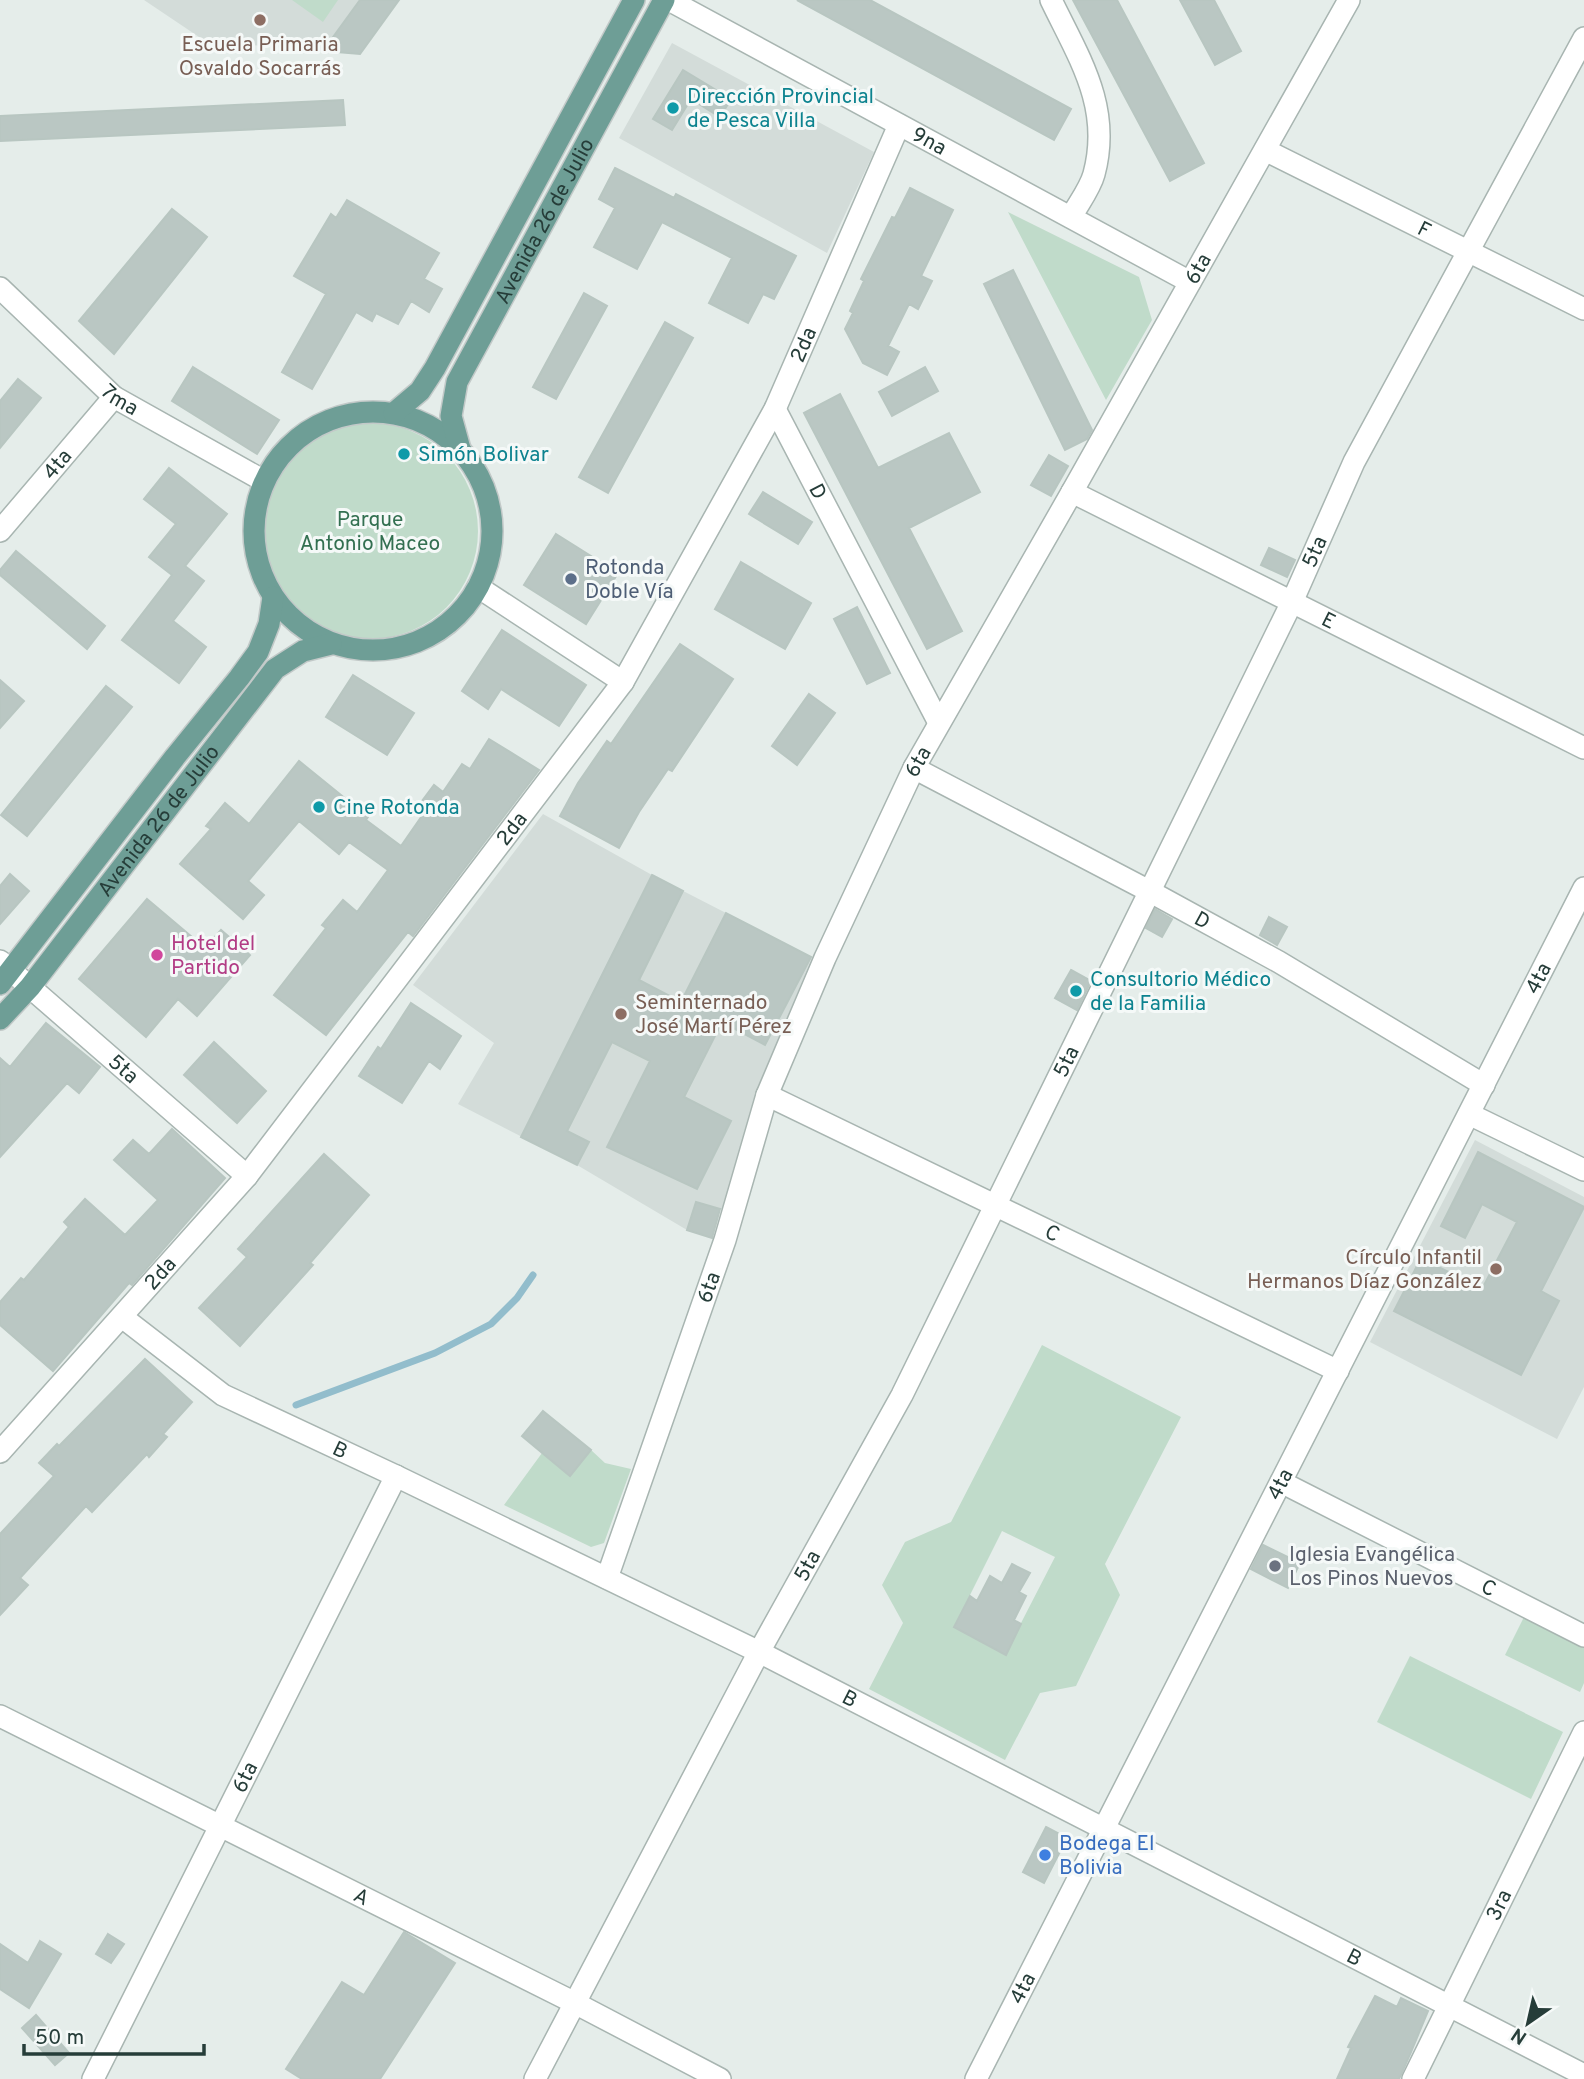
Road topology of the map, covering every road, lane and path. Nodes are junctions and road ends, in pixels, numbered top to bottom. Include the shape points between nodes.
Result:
1 (635, 0) edge
2 (666, 0) edge
3 (1051, 0) edge
4 (1349, 0) edge
5 (1584, 38) edge
6 (899, 125) junction
7 (1265, 150) junction
8 (1071, 218) junction
9 (1468, 250) junction
10 (1190, 282) junction
11 (0, 288) edge
12 (1584, 309) edge
13 (114, 397) junction
14 (775, 409) junction
15 (394, 413) junction
16 (460, 449) junction
17 (264, 481) junction
18 (1072, 492) junction
19 (0, 531) edge
20 (478, 587) junction
21 (272, 597) junction
22 (1292, 602) junction
23 (331, 644) junction
24 (624, 682) junction
25 (939, 723) junction
26 (1584, 748) edge
27 (914, 768) junction
28 (1584, 888) edge
29 (1149, 891) junction
30 (4, 972) edge
31 (30, 987) junction
32 (0, 1019) edge
33 (1484, 1085) junction
34 (767, 1095) junction
35 (1469, 1114) junction
36 (1584, 1170) edge
37 (247, 1176) junction
38 (994, 1205) junction
39 (122, 1317) junction
40 (1338, 1371) junction
41 (0, 1452) edge
42 (396, 1476) junction
43 (1281, 1482) junction
44 (607, 1578) junction
45 (1584, 1636) edge
46 (759, 1652) junction
47 (0, 1716) edge
48 (1584, 1732) edge
49 (220, 1826) junction
50 (1104, 1828) junction
51 (573, 2003) junction
52 (1450, 2006) junction
53 (1584, 2074) edge
54 (93, 2079) edge
55 (535, 2079) edge
56 (720, 2079) edge
57 (976, 2079) edge
58 (1413, 2079) edge

1 - 15 main road, Avenida 26 de Julio via 435,368 420,391
2 - 6 street, 9na
2 - 16 main road, Avenida 26 de Julio via 457,382 451,416
3 - 8 street via 1093,87 1100,127 1094,176
4 - 7 street, 6ta
5 - 9 street, 5ta
6 - 8 street, 9na
6 - 14 street, 2da
7 - 9 street, F
7 - 10 street, 6ta
8 - 10 street, 9na
9 - 12 street, F
9 - 22 street, 5ta via 1354,462
10 - 18 street, 6ta
11 - 13 street, 7ma
13 - 17 street, 7ma
13 - 19 street, 4ta
14 - 24 street, 2da
14 - 25 street, D
15 - 16 main road via 428,425
15 - 17 main road via 359,412 325,421 296,439
16 - 20 main road via 482,482 493,521 489,561
17 - 21 main road via 252,531 257,566
18 - 22 street, E
18 - 25 street, 6ta
20 - 23 main road via 446,627 410,646 370,651
20 - 24 street
21 - 23 main road via 296,623
21 - 30 main road, Avenida 26 de Julio via 269,624 246,670
22 - 26 street, E
22 - 29 street, 5ta
23 - 31 main road, Avenida 26 de Julio via 303,651 275,668
24 - 37 street, 2da
25 - 27 street, 6ta
27 - 29 street, D
27 - 34 street, 6ta
28 - 33 street, 4ta
29 - 33 street, D via 1279,962
29 - 38 street, 5ta
30 - 31 street, 5ta
31 - 32 main road, Avenida 26 de Julio
31 - 37 street, 5ta
33 - 35 street, 4ta
34 - 38 street, C
34 - 44 street, 6ta via 725,1240
35 - 36 street
35 - 40 street, 4ta
37 - 39 street, 2da
38 - 40 street, C
38 - 46 street, 5ta via 902,1395
39 - 41 street, 2da
39 - 42 street, B via 223,1395
40 - 43 street, 4ta
42 - 44 street, B
42 - 49 street, 6ta
43 - 45 street, C
43 - 50 street, 4ta
44 - 46 street, B
46 - 50 street, B
46 - 51 street, 5ta
47 - 49 street, A
48 - 52 street, 3ra
49 - 51 street, A
49 - 54 street, 6ta
50 - 52 street, B
50 - 57 street, 4ta
51 - 55 street, 5ta
51 - 56 street, A
52 - 53 street, B
52 - 58 street, 3ra

